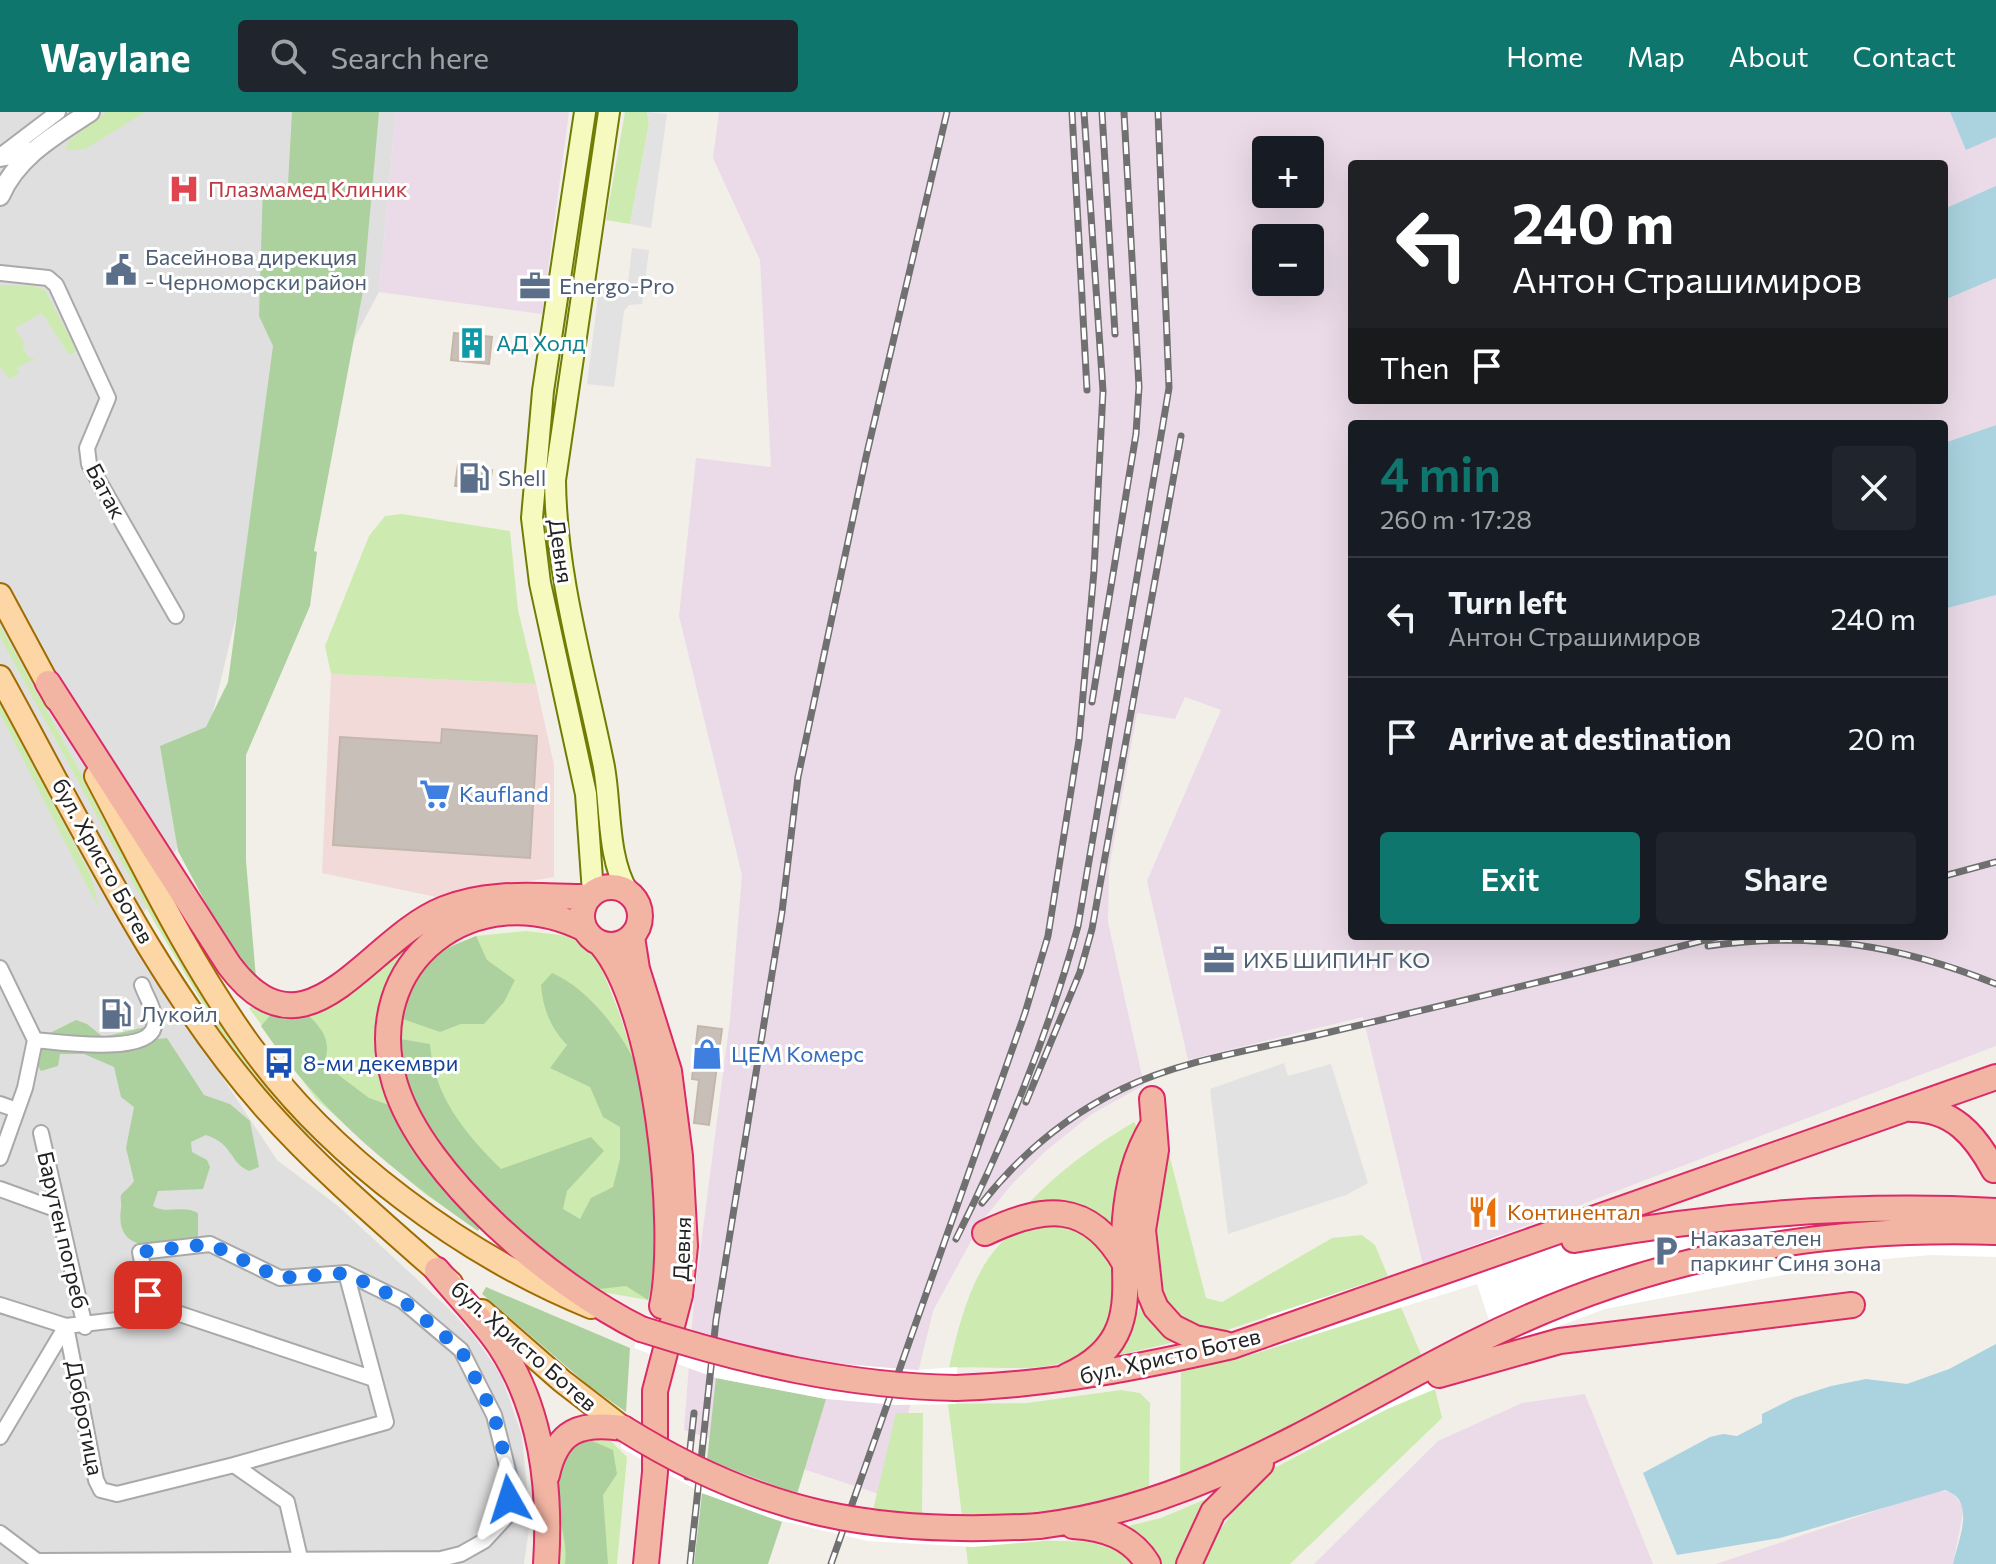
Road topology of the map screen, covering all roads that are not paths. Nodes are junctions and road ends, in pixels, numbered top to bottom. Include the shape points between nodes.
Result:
1 (58, 112) edge
2 (90, 112) edge
3 (585, 112) edge
4 (609, 112) edge
5 (33, 151) junction
6 (0, 157) edge
7 (11, 176) junction
8 (0, 196) edge
9 (0, 273) edge
10 (0, 595) edge
11 (176, 616) dead end
12 (0, 677) edge
13 (48, 683) junction
14 (628, 892) junction
15 (591, 895) junction
16 (593, 937) junction
17 (632, 937) junction
18 (0, 968) edge
19 (142, 985) dead end
20 (35, 1040) junction
21 (1996, 1077) edge
22 (1152, 1099) dead end
23 (0, 1104) edge
24 (17, 1110) junction
25 (1897, 1112) junction
26 (1153, 1125) junction
27 (41, 1133) dead end
28 (0, 1158) edge
29 (1994, 1170) dead end
30 (0, 1189) edge
31 (58, 1210) junction
32 (1996, 1211) edge
33 (1996, 1232) edge
34 (985, 1233) dead end
35 (1505, 1252) junction
36 (1126, 1265) junction
37 (437, 1270) junction
38 (346, 1273) junction
39 (0, 1305) edge
40 (1852, 1305) dead end
41 (153, 1316) junction
42 (66, 1326) junction
43 (635, 1326) junction
44 (85, 1327) junction
45 (1232, 1346) junction
46 (371, 1378) junction
47 (1057, 1381) junction
48 (1381, 1395) junction
49 (623, 1428) junction
50 (0, 1437) edge
51 (1276, 1450) junction
52 (234, 1465) junction
53 (546, 1481) junction
54 (1045, 1526) junction
55 (0, 1533) edge
56 (300, 1558) junction
57 (35, 1562) edge
58 (264, 1562) edge
59 (392, 1562) edge
60 (546, 1564) edge
61 (630, 1564) edge
62 (646, 1564) edge
63 (1148, 1564) edge
64 (1189, 1564) edge

1 - 6 street
2 - 5 street
3 - 15 main road, Девня via 543,391 532,518 540,583 586,794
4 - 14 main road, Девня via 555,480 565,588 604,770 620,875
5 - 6 street
5 - 7 street
6 - 7 street
7 - 8 street
9 - 11 street, Батак via 48,278 56,285 108,398 87,448 89,464
10 - 13 main road, бул. Христо Ботев
12 - 37 main road, бул. Христо Ботев via 123,900 216,1046 266,1110
13 - 15 highway via 229,965 266,1002 297,1007 322,998 421,919 459,903 503,896
13 - 43 main road, бул. Христо Ботев via 219,1001 294,1098 348,1152 455,1234 547,1290
14 - 15 highway via 609,887
14 - 17 highway via 641,916
15 - 16 highway via 582,911
16 - 17 highway via 616,946
16 - 43 highway via 550,917 501,915 469,922 427,943 395,995 390,1062 410,1120 458,1185 504,1232
16 - 61 highway, Девня via 620,977 647,1058 668,1226 665,1289 643,1380
17 - 62 highway, Девня via 671,1082 685,1246 680,1295 655,1391 655,1472
18 - 20 street
19 - 20 street via 155,1021 143,1040 103,1045
20 - 24 street
21 - 25 highway
22 - 26 highway
23 - 24 street
24 - 28 street
25 - 29 highway via 1933,1111 1959,1123 1976,1139
25 - 35 highway
26 - 36 highway via 1139,1148 1129,1187
26 - 45 highway via 1156,1150 1143,1230 1150,1294 1163,1318 1182,1333
27 - 31 street, Барутен погреб
30 - 31 street
31 - 44 street, Барутен погреб
32 - 35 highway via 1882,1207 1761,1213
33 - 48 highway via 1845,1234 1685,1262 1530,1317
34 - 36 highway via 1031,1214 1072,1215 1105,1234
35 - 45 highway, бул. Христо Ботев
36 - 47 highway via 1127,1299 1114,1335 1093,1360
37 - 49 main road, бул. Христо Ботев
37 - 53 highway via 512,1366 533,1420
38 - 41 street via 280,1278 210,1244 140,1252
38 - 46 street
38 - 59 street via 403,1301 461,1350 494,1415 511,1482 508,1515 484,1541 441,1559
39 - 42 street, Добротица
40 - 48 highway via 1631,1330 1504,1354
41 - 44 street, Добротица
41 - 46 street, Добротица via 177,1313
42 - 44 street, Добротица
42 - 50 street, Добротица
42 - 52 street, Добротица via 101,1490 117,1494
43 - 47 highway, бул. Христо Ботев, bridge via 763,1365 904,1387
45 - 47 highway, бул. Христо Ботев
46 - 52 street via 384,1425
48 - 51 highway, бул. Христо Ботев
49 - 53 highway via 589,1426 568,1436 554,1450
49 - 54 highway, бул. Христо Ботев, bridge via 725,1483 844,1520 931,1530
51 - 54 highway, бул. Христо Ботев via 1173,1495
51 - 64 highway via 1213,1512
52 - 56 street via 287,1502
53 - 60 highway
54 - 63 highway via 1105,1530 1127,1540
55 - 57 street
56 - 58 street
56 - 59 street
57 - 58 street

